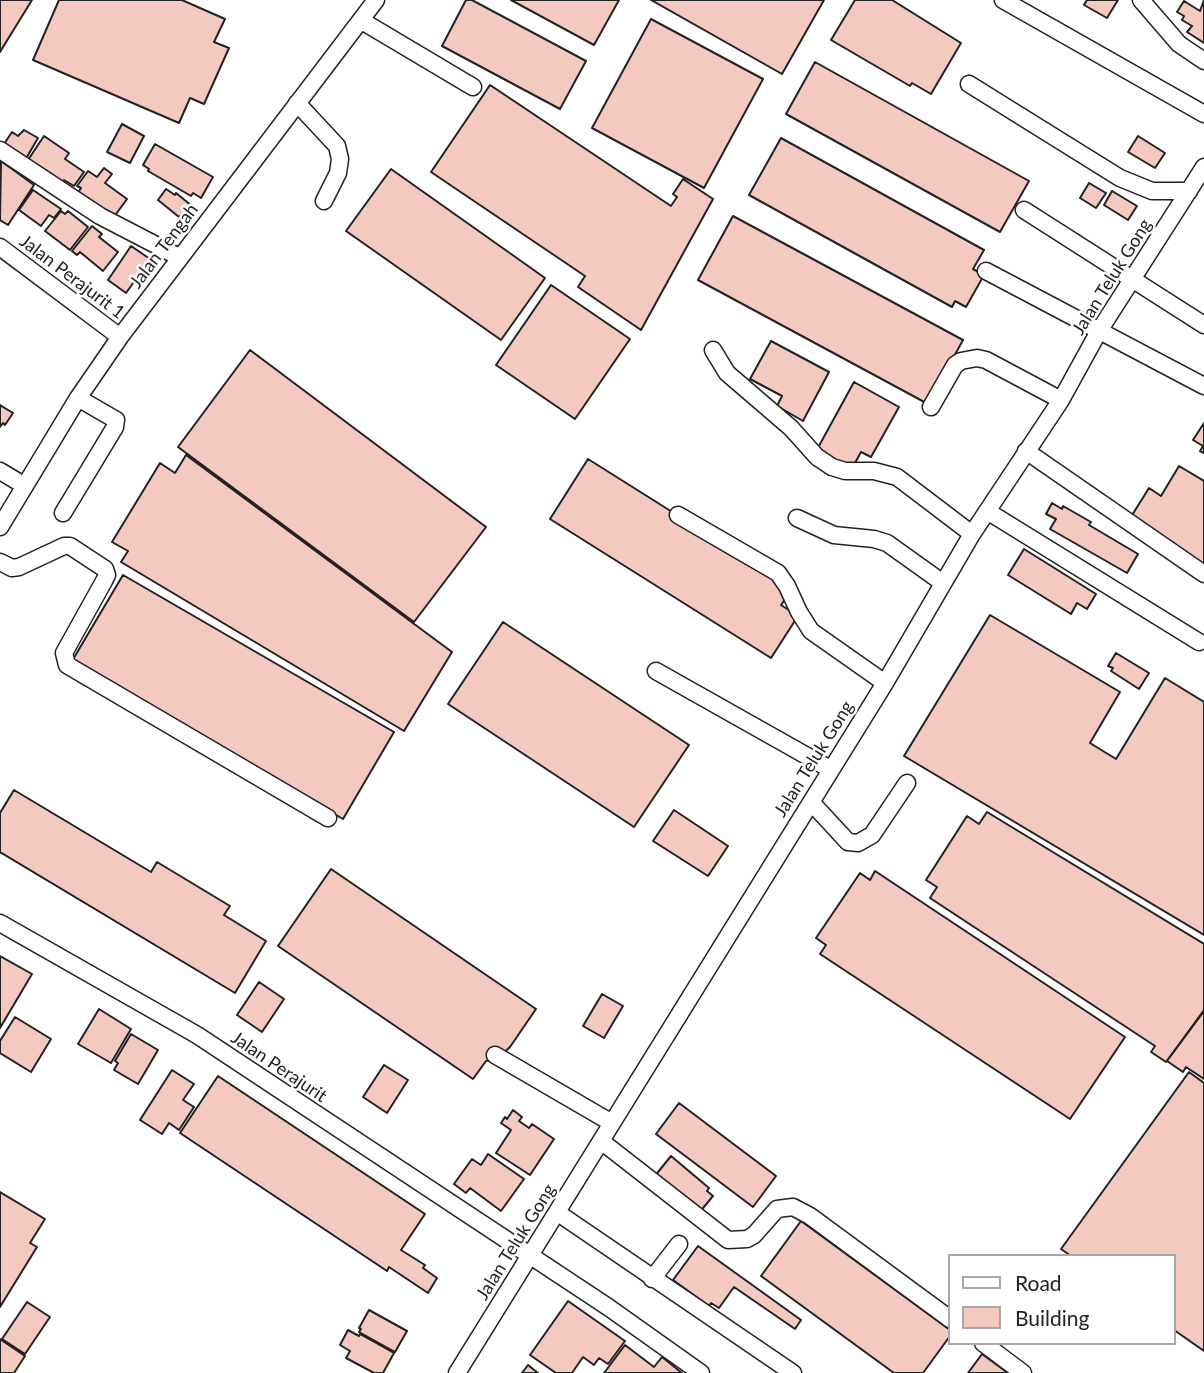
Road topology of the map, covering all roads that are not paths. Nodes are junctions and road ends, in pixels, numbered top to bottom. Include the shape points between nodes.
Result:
1 (376, 0) edge
2 (1003, 0) edge
3 (1141, 0) edge
4 (362, 21) junction
5 (1204, 61) edge
6 (969, 84) dead end
7 (473, 88) dead end
8 (297, 103) junction
9 (1204, 114) edge
10 (0, 150) edge
11 (1204, 167) edge
12 (1189, 191) junction
13 (324, 201) dead end
14 (1024, 210) dead end
15 (0, 247) edge
16 (179, 257) junction
17 (986, 271) dead end
18 (1133, 279) junction
19 (1204, 324) edge
20 (1099, 331) junction
21 (120, 337) junction
22 (713, 350) dead end
23 (1204, 386) edge
24 (78, 398) junction
25 (1061, 400) junction
26 (931, 407) dead end
27 (1026, 451) junction
28 (0, 471) edge
29 (25, 486) junction
30 (987, 511) junction
31 (63, 513) dead end
32 (678, 515) dead end
33 (797, 518) dead end
34 (0, 527) edge
35 (972, 534) junction
36 (0, 562) edge
37 (1204, 574) edge
38 (943, 583) junction
39 (1199, 642) dead end
40 (656, 671) dead end
41 (885, 683) junction
42 (830, 769) junction
43 (907, 783) dead end
44 (811, 802) junction
45 (328, 818) dead end
46 (0, 923) edge
47 (495, 1055) dead end
48 (612, 1123) junction
49 (601, 1141) junction
50 (558, 1213) junction
51 (679, 1244) dead end
52 (529, 1256) junction
53 (652, 1279) junction
54 (948, 1318) edge
55 (986, 1345) edge
56 (457, 1373) edge
57 (701, 1373) edge
58 (793, 1373) edge
59 (1023, 1373) edge

1 - 4 street, Jalan Tengah
2 - 9 street
3 - 5 street via 1180,44
4 - 7 street
4 - 8 street, Jalan Tengah
6 - 12 street via 1120,178 1152,191
8 - 13 street via 337,146 338,173
8 - 16 street, Jalan Tengah
10 - 16 street via 100,216
11 - 12 street, Jalan Teluk Gong
12 - 18 street, Jalan Teluk Gong
14 - 18 street
15 - 21 street, Jalan Perajurit 1
16 - 21 street, Jalan Tengah
17 - 20 street
18 - 19 street
18 - 20 street, Jalan Teluk Gong
20 - 23 street
20 - 25 street, Jalan Teluk Gong
21 - 24 street, Jalan Tengah
22 - 35 street via 727,373 817,457 845,471 897,477
24 - 29 street, Jalan Tengah
24 - 31 street via 116,420 115,428
25 - 26 street via 976,358 955,365
25 - 27 street, Jalan Teluk Gong
27 - 30 street, Jalan Teluk Gong
27 - 37 street
28 - 29 street
29 - 34 street, Jalan Tengah
30 - 35 street, Jalan Teluk Gong
30 - 39 street
32 - 41 street via 778,573 811,631
33 - 38 street via 834,535 887,543
35 - 38 street, Jalan Teluk Gong
36 - 45 street via 19,568 64,545 105,569 107,575 64,653 67,665
38 - 41 street, Jalan Teluk Gong
40 - 42 street
41 - 42 street, Jalan Teluk Gong
42 - 44 street, Jalan Teluk Gong
43 - 44 street via 872,835 858,844 848,842
44 - 48 street, Jalan Teluk Gong
46 - 52 street, Jalan Perajurit via 197,1035
47 - 48 street
48 - 49 street, Jalan Teluk Gong
49 - 50 street, Jalan Teluk Gong
49 - 54 street via 728,1240 747,1239 776,1209 793,1207
50 - 52 street, Jalan Teluk Gong
50 - 53 street
51 - 53 street
52 - 56 street, Jalan Teluk Gong
52 - 57 street, Jalan Perajurit
53 - 58 street
55 - 59 street

